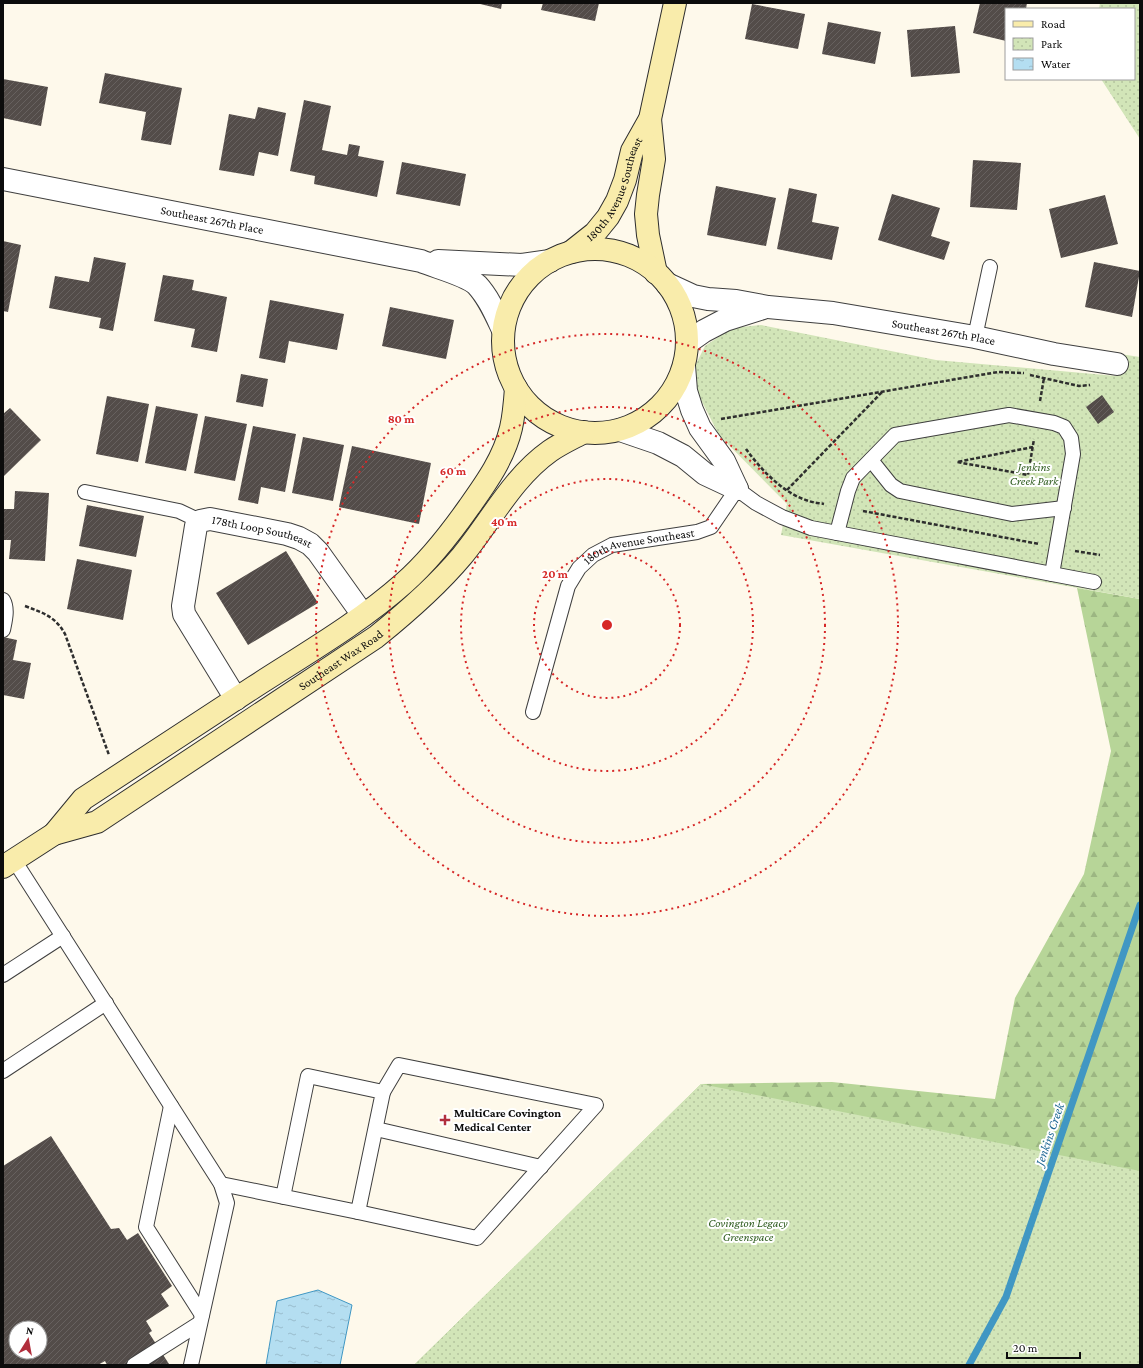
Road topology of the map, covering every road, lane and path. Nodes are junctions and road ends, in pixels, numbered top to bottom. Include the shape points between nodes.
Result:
1 (675, 3) edge
2 (650, 119) junction
3 (3, 179) edge
4 (571, 252) junction
5 (421, 261) junction
6 (550, 261) junction
7 (990, 267) dead end
8 (662, 279) junction
9 (768, 307) junction
10 (503, 330) junction
11 (975, 337) junction
12 (687, 343) junction
13 (1116, 364) dead end
14 (684, 366) junction
15 (1044, 378) junction
16 (1094, 384) dead end
17 (516, 388) junction
18 (883, 391) junction
19 (1037, 420) junction
20 (700, 428) junction
21 (620, 430) junction
22 (584, 432) junction
23 (1033, 447) junction
24 (871, 460) junction
25 (737, 489) junction
26 (788, 490) dead end
27 (85, 492) dead end
28 (1064, 508) junction
29 (200, 521) junction
30 (837, 533) junction
31 (1052, 574) junction
32 (1094, 582) dead end
33 (3, 600) edge
34 (24, 605) dead end
35 (363, 615) junction
36 (3, 630) edge
37 (236, 699) junction
38 (534, 712) dead end
39 (117, 777) junction
40 (54, 834) junction
41 (9, 864) edge
42 (63, 936) junction
43 (3, 975) edge
44 (106, 1003) junction
45 (3, 1071) edge
46 (384, 1092) junction
47 (171, 1106) junction
48 (376, 1129) junction
49 (540, 1167) junction
50 (221, 1184) junction
51 (283, 1197) junction
52 (358, 1212) junction
53 (201, 1319) junction
54 (134, 1365) edge
55 (191, 1365) edge

1 - 2 street, 180th Avenue Southeast
2 - 4 street, 180th Avenue Southeast via 632,151 623,187 608,217 595,233
2 - 8 street, 180th Avenue Southeast via 654,159 646,214 648,235
3 - 5 street, Southeast 267th Place
4 - 6 street
4 - 8 street via 589,249 625,254 641,262
5 - 6 street, Southeast 267th Place via 522,265
5 - 10 street, Southeast 267th Place via 477,284
6 - 10 street via 523,283 507,313
7 - 11 lane
8 - 9 street, Southeast 267th Place via 693,296
8 - 12 street via 678,302 685,322
9 - 11 street, Southeast 267th Place via 833,313
9 - 12 street, Southeast 267th Place via 725,320
10 - 17 street via 505,361
11 - 13 street, Southeast 267th Place
12 - 14 street
14 - 20 street via 686,391
14 - 21 street via 674,388 660,406 641,420
15 - 16 path via 1079,386
15 - 18 path via 1023,373 998,372
15 - 19 path
17 - 22 street via 529,405 545,418 564,427
17 - 35 street, Southeast Wax Road via 511,429 484,486 430,557 405,582
18 - 20 path via 724,417
18 - 26 path
19 - 23 path
19 - 24 lane via 1009,415 895,435
19 - 28 lane via 1054,422 1064,427 1071,438 1073,454
20 - 25 street via 724,461
21 - 22 street
21 - 25 street via 658,443 683,456 705,474
22 - 40 street, Southeast Wax Road via 550,450 536,462 518,481 445,576 382,632 97,822
23 - 23 path via 1018,450 957,462 1028,475
24 - 28 lane via 891,485 900,491 1012,514
24 - 30 lane via 853,478
25 - 30 lane via 782,517 811,528
25 - 38 lane, 180th Avenue Southeast via 711,526 697,532 612,545 593,555 580,568 568,586
27 - 29 lane via 179,511
28 - 31 lane
29 - 35 street, 178th Loop Southeast via 210,519 287,534 310,544
29 - 37 street, 178th Loop Southeast via 196,526 183,606 184,614
30 - 31 lane
31 - 32 lane
33 - 36 lane via 6,604
34 - 39 path via 60,624
35 - 37 street, Southeast Wax Road
37 - 39 street, Southeast Wax Road
39 - 40 street, Southeast Wax Road via 82,800
40 - 41 street, Southeast Wax Road
41 - 42 lane
42 - 43 lane
42 - 44 lane
44 - 45 lane
44 - 47 lane
46 - 48 lane
46 - 49 lane via 399,1065 596,1105
46 - 51 lane via 308,1076
47 - 50 lane
47 - 53 lane via 146,1227
48 - 49 lane
48 - 52 lane
49 - 52 lane via 477,1238
50 - 51 lane
50 - 53 lane via 227,1203
51 - 52 lane
53 - 54 lane
53 - 55 lane

